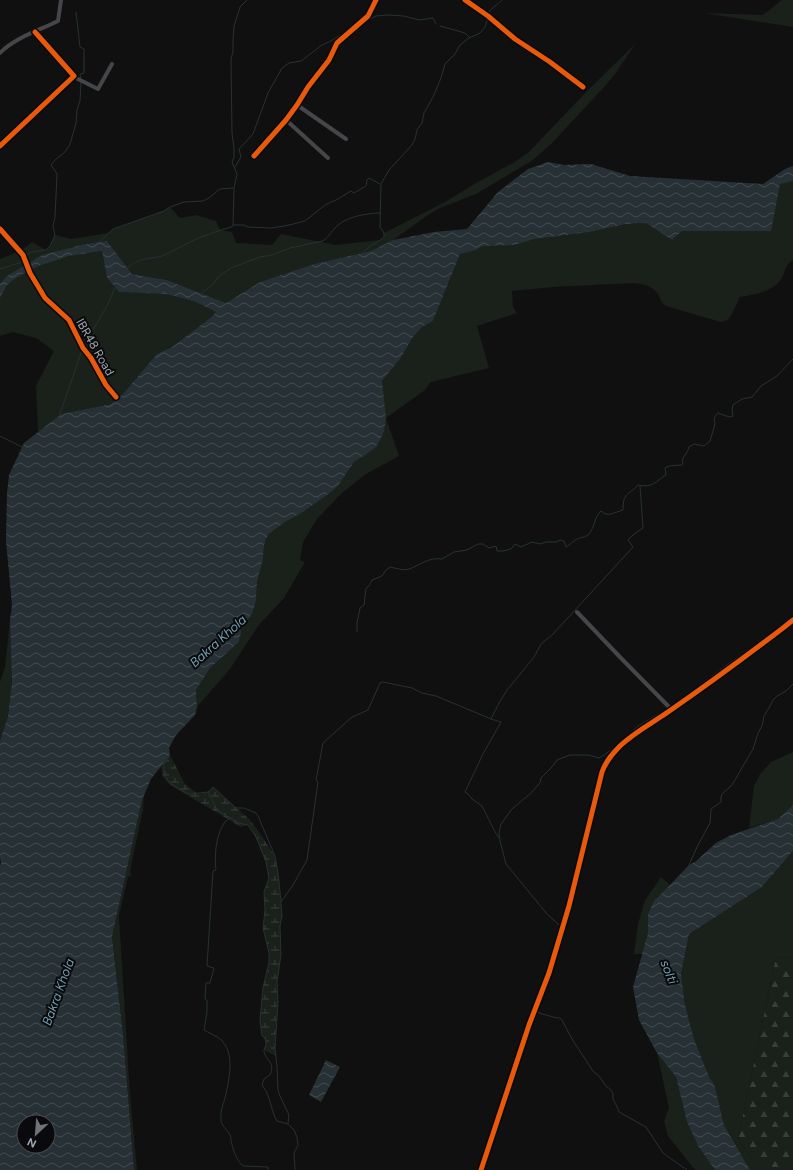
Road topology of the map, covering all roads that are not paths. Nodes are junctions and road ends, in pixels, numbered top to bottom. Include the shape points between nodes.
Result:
1 (61, 0) edge
2 (376, 0) edge
3 (465, 0) edge
4 (35, 32) junction
5 (0, 53) edge
6 (112, 64) dead end
7 (74, 77) junction
8 (583, 87) dead end
9 (297, 105) junction
10 (286, 120) junction
11 (346, 139) dead end
12 (0, 146) edge
13 (254, 156) dead end
14 (328, 158) dead end
15 (0, 229) edge
16 (116, 397) dead end
17 (577, 612) dead end
18 (793, 620) edge
19 (672, 710) junction
20 (481, 1170) edge

1 - 4 street via 58,21
2 - 9 street via 368,16 336,43 329,60
3 - 8 street
4 - 5 street via 12,43
4 - 7 street
6 - 7 street via 98,89
7 - 12 street
9 - 10 street
9 - 11 street
10 - 13 street
10 - 14 street
15 - 16 street, IBR48 Road via 20,251 45,298 69,320 83,348
17 - 19 street
18 - 19 street
19 - 20 street via 634,734 620,746 605,765 549,973

